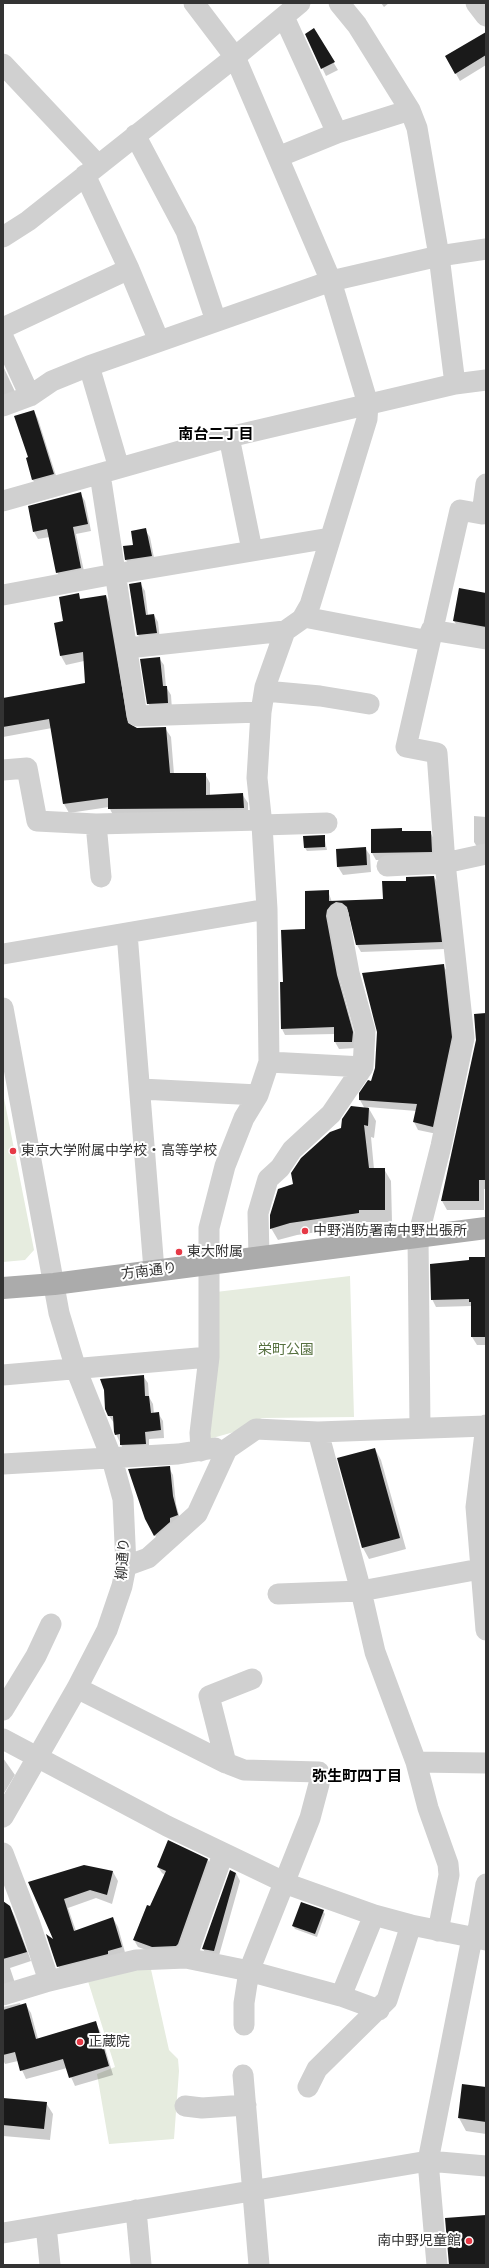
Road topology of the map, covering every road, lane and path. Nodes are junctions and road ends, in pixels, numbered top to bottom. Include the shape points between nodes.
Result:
1 (194, 3) edge
2 (300, 3) edge
3 (339, 3) edge
4 (476, 3) edge
5 (486, 16) edge
6 (284, 17) junction
7 (235, 57) junction
8 (3, 64) edge
9 (410, 110) junction
10 (337, 133) junction
11 (135, 135) junction
12 (278, 157) junction
13 (92, 170) junction
14 (3, 237) edge
15 (486, 248) edge
16 (439, 256) junction
17 (129, 269) junction
18 (331, 281) junction
19 (216, 321) junction
20 (3, 328) edge
21 (3, 337) edge
22 (159, 341) junction
23 (89, 366) junction
24 (486, 380) edge
25 (455, 384) junction
26 (30, 396) junction
27 (368, 404) junction
28 (3, 406) edge
29 (229, 437) junction
30 (109, 471) junction
31 (486, 484) edge
32 (3, 501) edge
33 (330, 538) junction
34 (252, 550) junction
35 (115, 574) junction
36 (3, 595) edge
37 (304, 617) junction
38 (285, 631) junction
39 (430, 635) junction
40 (486, 639) edge
41 (128, 648) junction
42 (265, 690) junction
43 (369, 704) dead end
44 (261, 712) junction
45 (3, 770) edge
46 (262, 823) junction
47 (327, 823) dead end
48 (96, 824) junction
49 (486, 854) edge
50 (444, 863) junction
51 (387, 866) dead end
52 (101, 877) dead end
53 (266, 909) junction
54 (338, 914) dead end
55 (128, 933) junction
56 (3, 954) edge
57 (3, 1008) edge
58 (269, 1062) junction
59 (363, 1067) junction
60 (141, 1089) junction
61 (258, 1095) junction
62 (486, 1228) edge
63 (418, 1237) junction
64 (259, 1257) junction
65 (209, 1263) junction
66 (154, 1270) junction
67 (54, 1284) junction
68 (3, 1288) edge
69 (209, 1357) junction
70 (76, 1369) junction
71 (3, 1374) edge
72 (486, 1425) edge
73 (420, 1427) junction
74 (318, 1432) junction
75 (227, 1449) junction
76 (201, 1451) junction
77 (112, 1459) junction
78 (3, 1464) edge
79 (126, 1566) junction
80 (480, 1569) junction
81 (361, 1591) junction
82 (278, 1594) dead end
83 (51, 1624) dead end
84 (486, 1630) edge
85 (252, 1679) dead end
86 (77, 1688) junction
87 (3, 1710) edge
88 (3, 1740) edge
89 (37, 1756) junction
90 (416, 1762) junction
91 (226, 1763) junction
92 (486, 1763) edge
93 (3, 1818) edge
94 (3, 1853) edge
95 (223, 1854) junction
96 (283, 1882) junction
97 (486, 1884) edge
98 (374, 1915) junction
99 (411, 1925) junction
100 (438, 1931) junction
101 (479, 1938) edge
102 (186, 1958) junction
103 (248, 1971) junction
104 (48, 1981) junction
105 (3, 1995) edge
106 (341, 1996) junction
107 (379, 2010) junction
108 (244, 2025) dead end
109 (243, 2075) dead end
110 (308, 2087) dead end
111 (246, 2105) junction
112 (185, 2106) dead end
113 (428, 2161) junction
114 (486, 2166) edge
115 (254, 2192) junction
116 (136, 2210) junction
117 (46, 2226) junction
118 (3, 2233) edge
119 (50, 2265) edge
120 (141, 2265) edge
121 (259, 2265) edge
122 (437, 2265) edge

1 - 7 street
2 - 6 street
3 - 9 street via 357,25
4 - 5 street
6 - 7 street
6 - 10 street
7 - 11 street
7 - 12 street
8 - 13 street
9 - 10 street
9 - 16 street via 417,128
10 - 12 street
11 - 13 street
11 - 19 street via 186,231
12 - 18 street
13 - 14 street via 28,221
13 - 17 street
15 - 16 street
16 - 18 street
16 - 25 street
17 - 20 street
17 - 22 street
18 - 19 street
18 - 27 street
19 - 22 street
21 - 26 street
22 - 23 street
23 - 26 street via 52,380
23 - 30 street
24 - 25 street
25 - 27 street
26 - 28 street
27 - 29 street
27 - 33 street via 367,420
29 - 30 street
29 - 34 street
30 - 32 street
30 - 35 street
31 - 39 street via 482,514 460,510
33 - 34 street
33 - 37 street
34 - 35 street
35 - 36 street
35 - 41 street
37 - 38 street
37 - 39 street
38 - 41 street
38 - 42 street
39 - 40 street
39 - 50 street via 406,747 436,753
41 - 44 street via 137,716
42 - 43 street
42 - 44 street
44 - 46 street via 256,778
45 - 48 street via 27,768 37,821
46 - 47 street
46 - 48 street
46 - 53 street
48 - 52 street
49 - 50 street
50 - 51 street
50 - 63 street via 464,1038
53 - 55 street
53 - 58 street
54 - 59 street via 349,973 365,1031
55 - 56 street
55 - 60 street
57 - 67 street, 柳通り
58 - 59 street
58 - 61 street
59 - 64 street via 332,1114 283,1157 268,1179 258,1213
60 - 61 street
60 - 66 street
61 - 65 street via 244,1118 240,1140 225,1166 209,1228
62 - 63 main road, 方南通り
63 - 64 main road, 方南通り
63 - 73 street
64 - 65 main road, 方南通り
65 - 66 main road, 方南通り
65 - 69 street
66 - 67 main road, 方南通り
67 - 68 main road, 方南通り
67 - 70 street, 柳通り via 59,1313
69 - 70 street
69 - 76 street via 200,1433
70 - 71 street
70 - 77 street, 柳通り
72 - 73 street
72 - 80 street via 476,1507
73 - 74 street
74 - 75 street via 256,1429
74 - 81 street
75 - 76 street via 222,1446
75 - 79 street via 197,1514 148,1558
76 - 77 street
77 - 78 street
77 - 79 street, 柳通り via 123,1499
79 - 86 street, 柳通り via 107,1630
80 - 81 street
80 - 84 street
81 - 82 street
81 - 90 street via 375,1652
83 - 87 street via 36,1656
85 - 91 street via 209,1696
86 - 89 street, 柳通り
86 - 91 street
88 - 89 street
89 - 93 street, 柳通り
89 - 95 street
90 - 92 street
90 - 100 street via 428,1808 448,1864
91 - 96 street via 244,1770 319,1772 319,1784 310,1818
94 - 104 street
95 - 96 street
95 - 102 street
96 - 98 street
96 - 103 street
97 - 101 street via 478,1930
98 - 99 street
98 - 106 street
99 - 100 street
99 - 107 street via 387,2000
100 - 101 street
101 - 113 street
102 - 103 street
102 - 104 street via 136,1960
103 - 106 street
103 - 108 street
104 - 105 street
106 - 107 street
107 - 110 street via 317,2069
109 - 111 street
111 - 112 street via 202,2108
111 - 115 street
113 - 114 street
113 - 115 street
113 - 122 street
115 - 116 street
115 - 121 street
116 - 117 street
116 - 120 street
117 - 118 street
117 - 119 street

